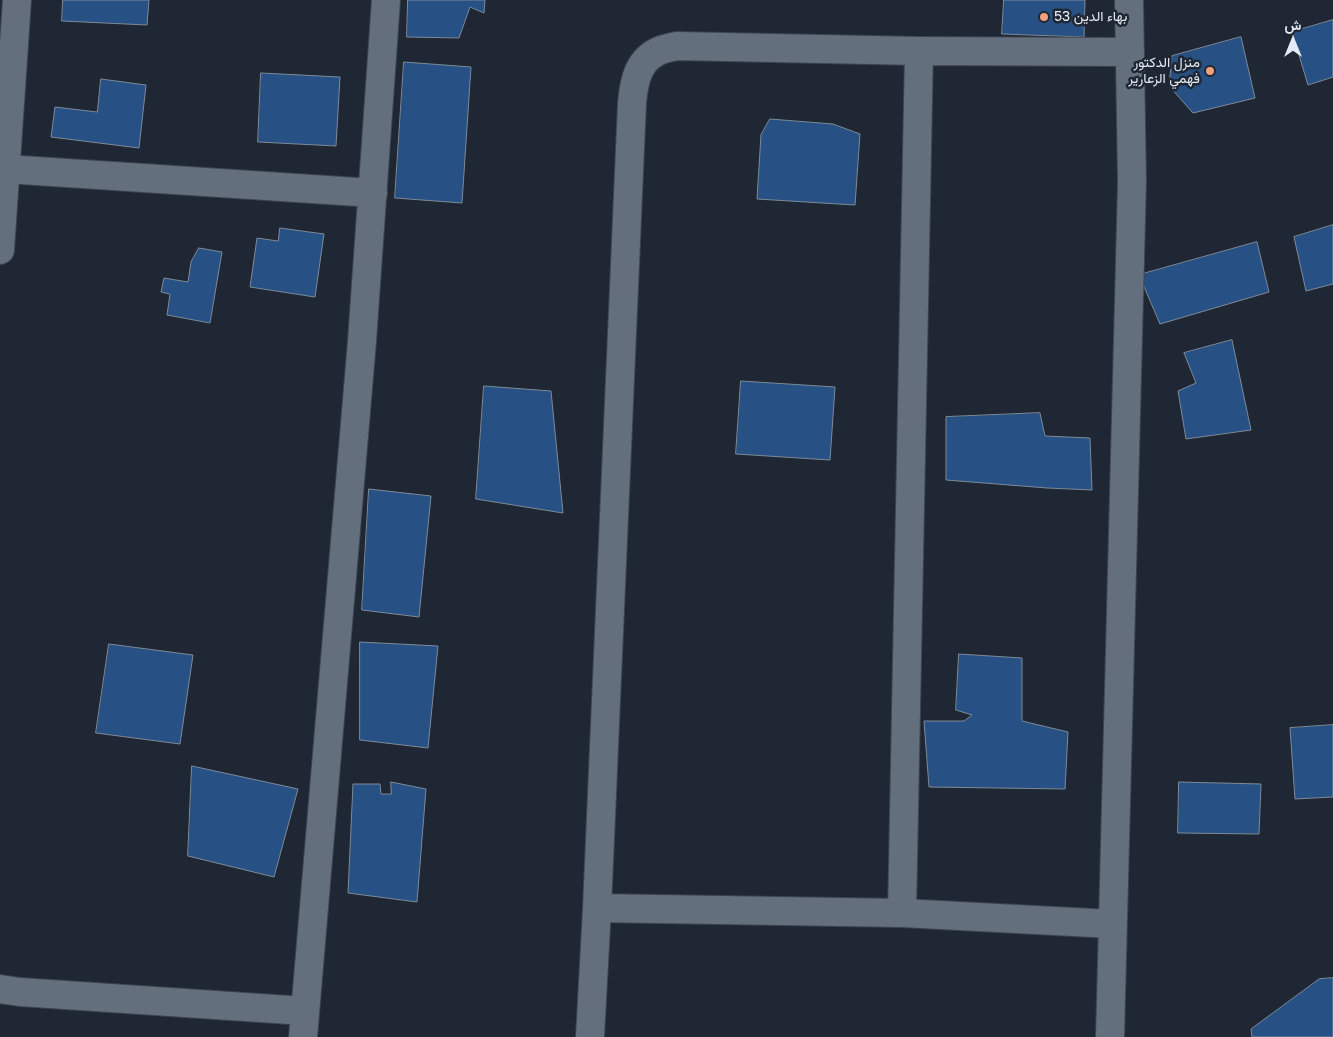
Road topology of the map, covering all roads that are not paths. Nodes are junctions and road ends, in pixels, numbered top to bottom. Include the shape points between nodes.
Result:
1 (17, 0) edge
2 (386, 0) edge
3 (1129, 0) edge
4 (919, 51) junction
5 (1130, 52) junction
6 (6, 169) junction
7 (373, 193) junction
8 (0, 250) edge
9 (597, 908) junction
10 (902, 913) junction
11 (1112, 924) junction
12 (0, 989) edge
13 (304, 1024) edge
14 (590, 1037) edge
15 (1110, 1037) edge

1 - 6 street
2 - 7 street
3 - 5 street
4 - 5 street
4 - 9 street via 677,46 660,50 638,71 632,113
4 - 10 street
5 - 11 street via 1132,191
6 - 7 street
6 - 8 street
7 - 13 street
9 - 10 street
9 - 14 street
10 - 11 street
11 - 15 street
12 - 13 street

